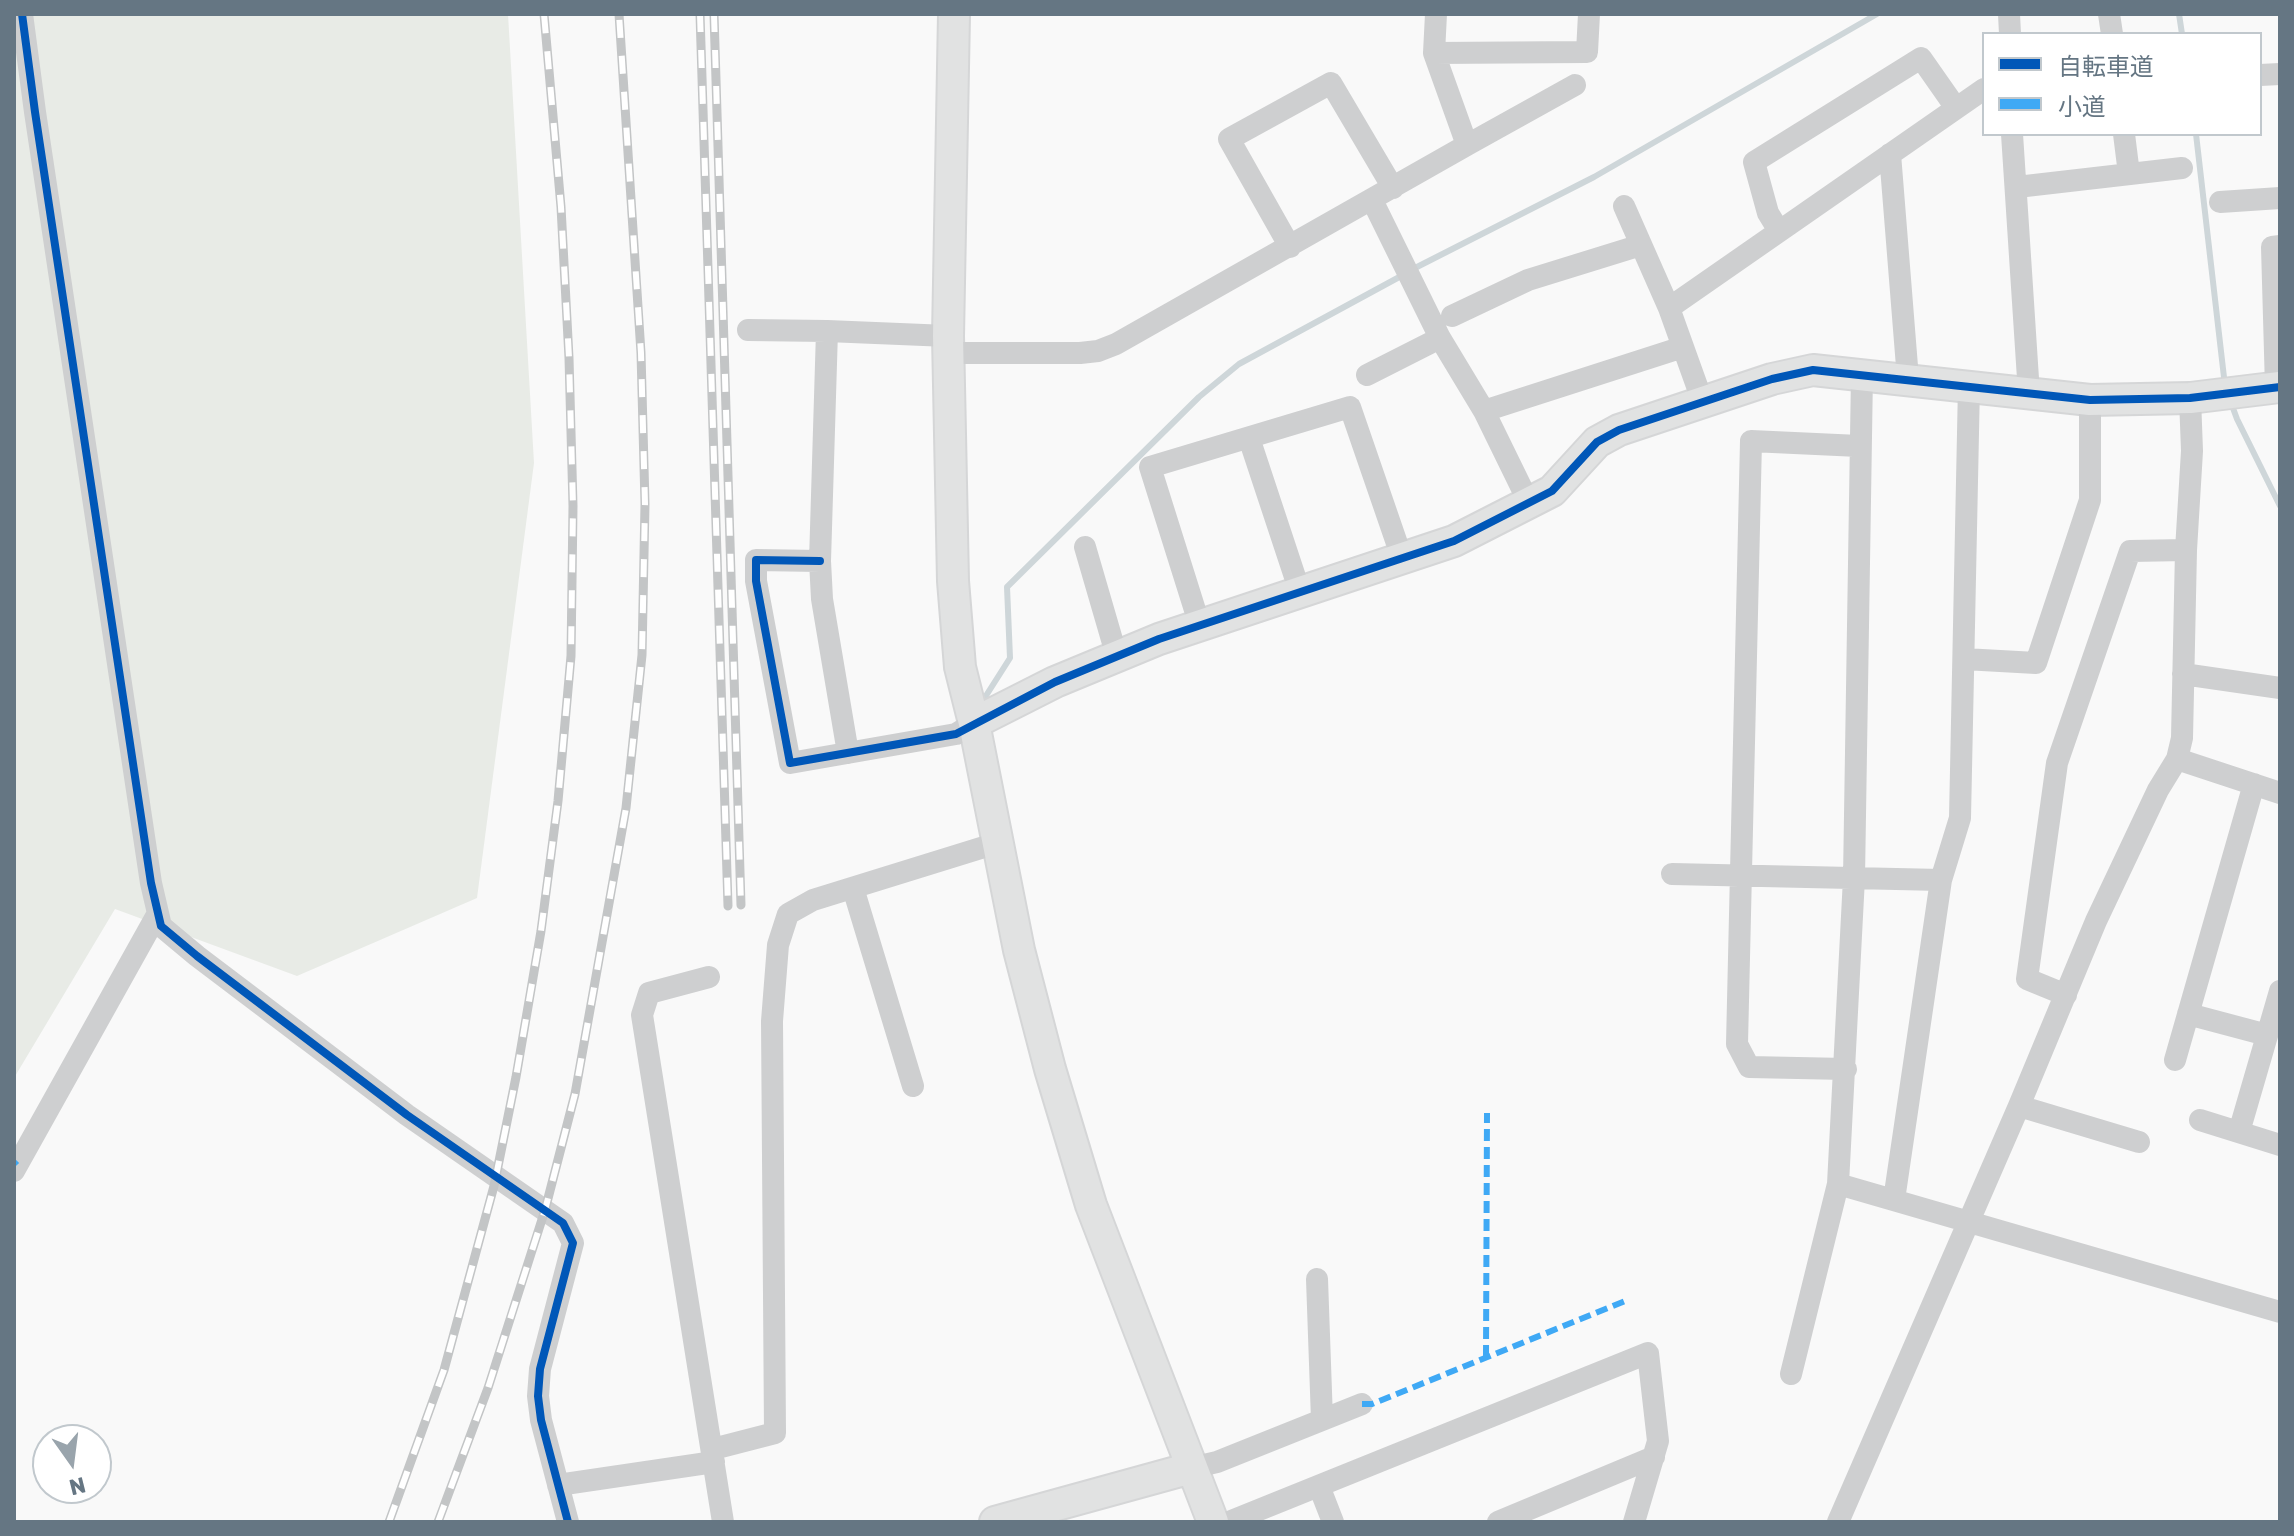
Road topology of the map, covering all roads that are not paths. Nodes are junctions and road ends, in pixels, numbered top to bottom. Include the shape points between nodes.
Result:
1 (22, 14) edge
2 (954, 14) edge
3 (1436, 14) edge
4 (1589, 14) edge
5 (1434, 53) junction
6 (1575, 85) dead end
7 (1982, 90) edge
8 (1956, 108) junction
9 (2012, 136) edge
10 (2124, 136) edge
11 (1467, 145) junction
12 (1890, 154) junction
13 (2182, 168) dead end
14 (2129, 174) junction
15 (2017, 187) junction
16 (1393, 188) junction
17 (2280, 198) edge
18 (1372, 200) junction
19 (2220, 202) dead end
20 (1624, 206) dead end
21 (1779, 231) junction
22 (1641, 245) junction
23 (2280, 246) edge
24 (1290, 247) junction
25 (1669, 308) junction
26 (1452, 316) dead end
27 (748, 330) dead end
28 (827, 331) junction
29 (1440, 338) junction
30 (948, 344) junction
31 (1683, 347) junction
32 (1862, 374) junction
33 (1367, 375) dead end
34 (1908, 379) junction
35 (1969, 385) junction
36 (2278, 388) edge
37 (2029, 394) junction
38 (2213, 396) junction
39 (1702, 400) junction
40 (2090, 400) junction
41 (1484, 411) junction
42 (1249, 438) junction
43 (1859, 446) junction
44 (1529, 503) junction
45 (1085, 547) dead end
46 (2186, 550) junction
47 (1402, 558) junction
48 (820, 561) junction
49 (1300, 592) junction
50 (1200, 626) junction
51 (1117, 657) junction
52 (1964, 659) junction
53 (2183, 674) junction
54 (2280, 688) edge
55 (974, 723) junction
56 (848, 753) junction
57 (2177, 759) junction
58 (2254, 784) junction
59 (2280, 793) edge
60 (997, 843) junction
61 (1672, 874) dead end
62 (1741, 876) junction
63 (1854, 878) junction
64 (1941, 880) junction
65 (853, 888) junction
66 (158, 913) junction
67 (709, 977) dead end
68 (2280, 991) edge
69 (2066, 995) junction
70 (2188, 1014) junction
71 (2267, 1035) junction
72 (2175, 1060) dead end
73 (1846, 1069) junction
74 (913, 1086) dead end
75 (2019, 1106) junction
76 (2200, 1120) dead end
77 (2239, 1132) junction
78 (2139, 1142) dead end
79 (2280, 1145) edge
80 (14, 1171) edge
81 (1838, 1184) junction
82 (1894, 1200) junction
83 (1967, 1222) junction
84 (1317, 1279) dead end
85 (2280, 1312) edge
86 (1791, 1374) dead end
87 (1362, 1404) dead end
88 (1322, 1420) junction
89 (714, 1455) junction
90 (1654, 1457) junction
91 (1191, 1468) junction
92 (558, 1485) junction
93 (1319, 1486) junction
94 (568, 1522) edge
95 (723, 1522) edge
96 (995, 1522) edge
97 (1213, 1522) edge
98 (1229, 1522) edge
99 (1333, 1522) edge
100 (1498, 1522) edge
101 (1634, 1522) edge
102 (1838, 1522) edge

1 - 66 street
2 - 30 street
3 - 5 street
4 - 5 street via 1587,52
5 - 11 street
6 - 11 street
7 - 8 street
8 - 12 street
8 - 21 street via 1921,58 1754,162 1768,213
9 - 15 street
10 - 14 street
11 - 16 street
12 - 21 street
12 - 34 street
13 - 14 street
14 - 15 street
15 - 37 street
16 - 18 street
16 - 24 street via 1331,83 1229,139
17 - 19 street
18 - 24 street
18 - 29 street
20 - 22 street
21 - 25 street
22 - 25 street
22 - 26 street via 1528,280
23 - 36 street via 2272,247
24 - 30 street via 1098,351
25 - 31 street
27 - 28 street
28 - 30 street
28 - 48 street
29 - 33 street
29 - 41 street
30 - 55 street via 953,581 960,667
31 - 39 street
31 - 41 street
32 - 34 street
32 - 39 street via 1813,370
32 - 43 street
34 - 35 street
35 - 37 street
35 - 52 street
36 - 38 street
37 - 40 street
38 - 40 street
38 - 46 street via 2192,451
39 - 44 street via 1597,442 1552,491
40 - 52 street via 2090,500 2036,663
41 - 44 street
42 - 47 street via 1350,407
42 - 49 street
42 - 50 street via 1150,467
43 - 62 street via 1751,441
43 - 63 street
44 - 47 street via 1454,541
45 - 51 street
46 - 53 street
46 - 69 street via 2130,551 2057,763 2027,979
47 - 49 street
48 - 56 street
48 - 56 street via 756,560 756,581 790,763
49 - 50 street
50 - 51 street
51 - 55 street
52 - 64 street via 1960,818
53 - 54 street
53 - 57 street
55 - 56 street via 956,734
55 - 60 street
57 - 58 street
57 - 69 street via 2096,921
58 - 59 street
58 - 70 street
60 - 65 street
60 - 91 street via 1019,950 1091,1205
61 - 62 street
62 - 63 street
62 - 73 street via 1737,1044 1749,1067
63 - 64 street
63 - 73 street
64 - 82 street
65 - 74 street
65 - 89 street via 788,914 778,945 772,1021 775,1433
66 - 80 street
66 - 92 street via 161,926 334,1061 563,1223 573,1243 540,1369 538,1396
67 - 89 street via 649,993 642,1015
68 - 71 street
69 - 75 street
70 - 71 street
70 - 72 street
71 - 77 street
73 - 81 street
75 - 78 street
75 - 83 street
76 - 77 street
77 - 79 street
81 - 82 street
81 - 86 street
82 - 83 street
83 - 85 street
83 - 102 street
84 - 88 street
87 - 88 street
88 - 91 street
89 - 92 street
89 - 95 street
90 - 93 street via 1658,1441 1648,1353
90 - 100 street
90 - 101 street
91 - 96 street
91 - 97 street
92 - 94 street
93 - 98 street
93 - 99 street

